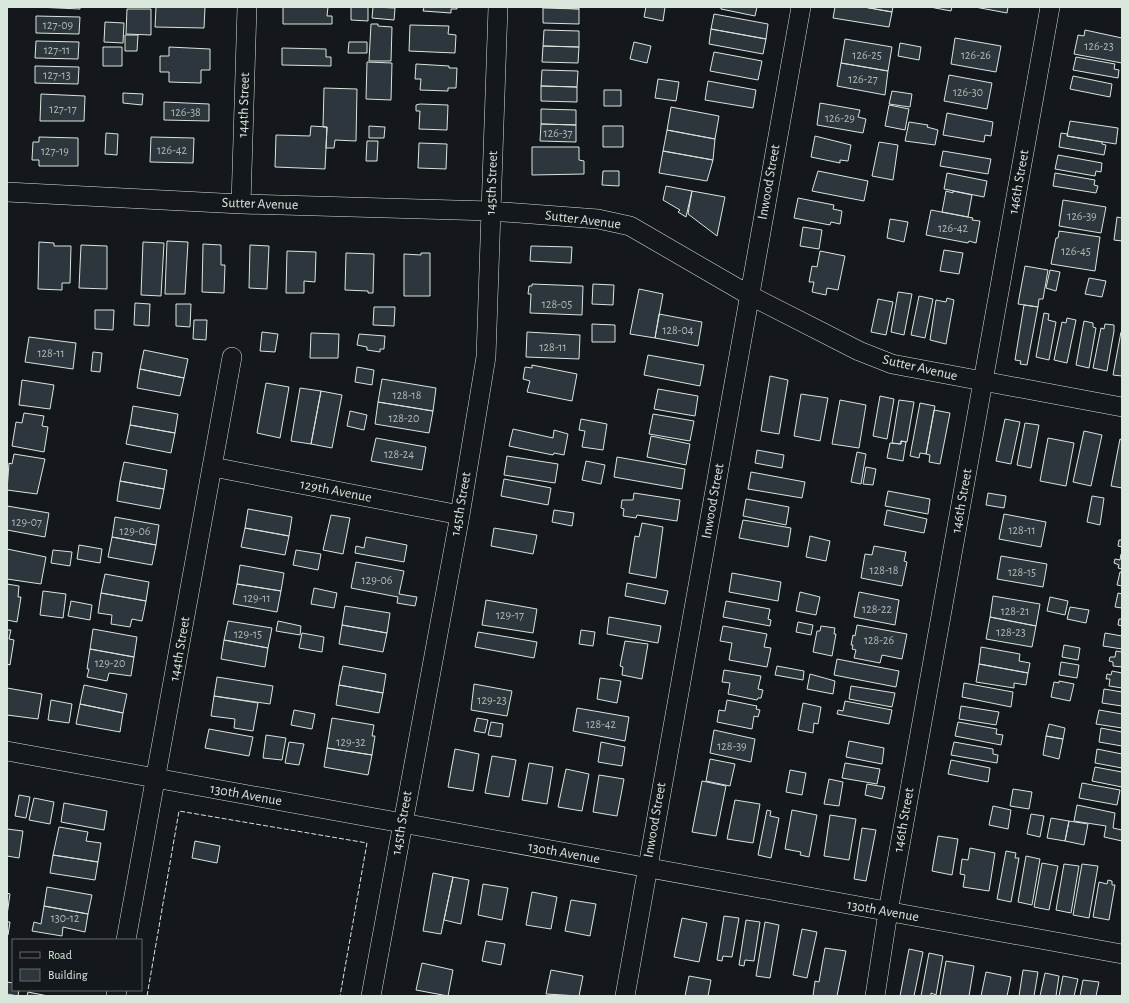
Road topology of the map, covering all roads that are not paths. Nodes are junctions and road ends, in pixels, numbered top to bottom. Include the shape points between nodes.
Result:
1 (246, 7) edge
2 (498, 7) edge
3 (801, 7) edge
4 (1050, 7) edge
5 (7, 192) edge
6 (241, 204) junction
7 (491, 211) junction
8 (749, 296) junction
9 (232, 357) dead end
10 (984, 382) junction
11 (1122, 407) edge
12 (213, 467) junction
13 (460, 515) junction
14 (7, 751) edge
15 (156, 779) junction
16 (402, 824) junction
17 (647, 868) junction
18 (888, 912) junction
19 (126, 939) edge
20 (1122, 954) edge
21 (371, 996) edge
22 (626, 996) edge
23 (875, 996) edge

1 - 6 street, 144th Street
2 - 7 street, 145th Street
3 - 8 street, Inwood Street
4 - 10 street, 146th Street
5 - 6 street, Sutter Avenue
6 - 7 street, Sutter Avenue
7 - 8 street, Sutter Avenue via 598,219 630,226
7 - 13 street, 145th Street via 486,356
8 - 10 street, Sutter Avenue via 859,351 892,364
8 - 17 street, Inwood Street
9 - 12 street, 144th Street
10 - 11 street, Sutter Avenue
10 - 18 street, 146th Street
12 - 13 street, 129th Avenue
12 - 15 street, 144th Street
13 - 16 street, 145th Street
14 - 15 street, 130th Avenue
15 - 16 street, 130th Avenue
15 - 19 street, 144th Street
16 - 17 street, 130th Avenue
16 - 21 street, 145th Street
17 - 18 street, 130th Avenue
17 - 22 street, Inwood Street
18 - 20 street, 130th Avenue
18 - 23 street, 146th Street

